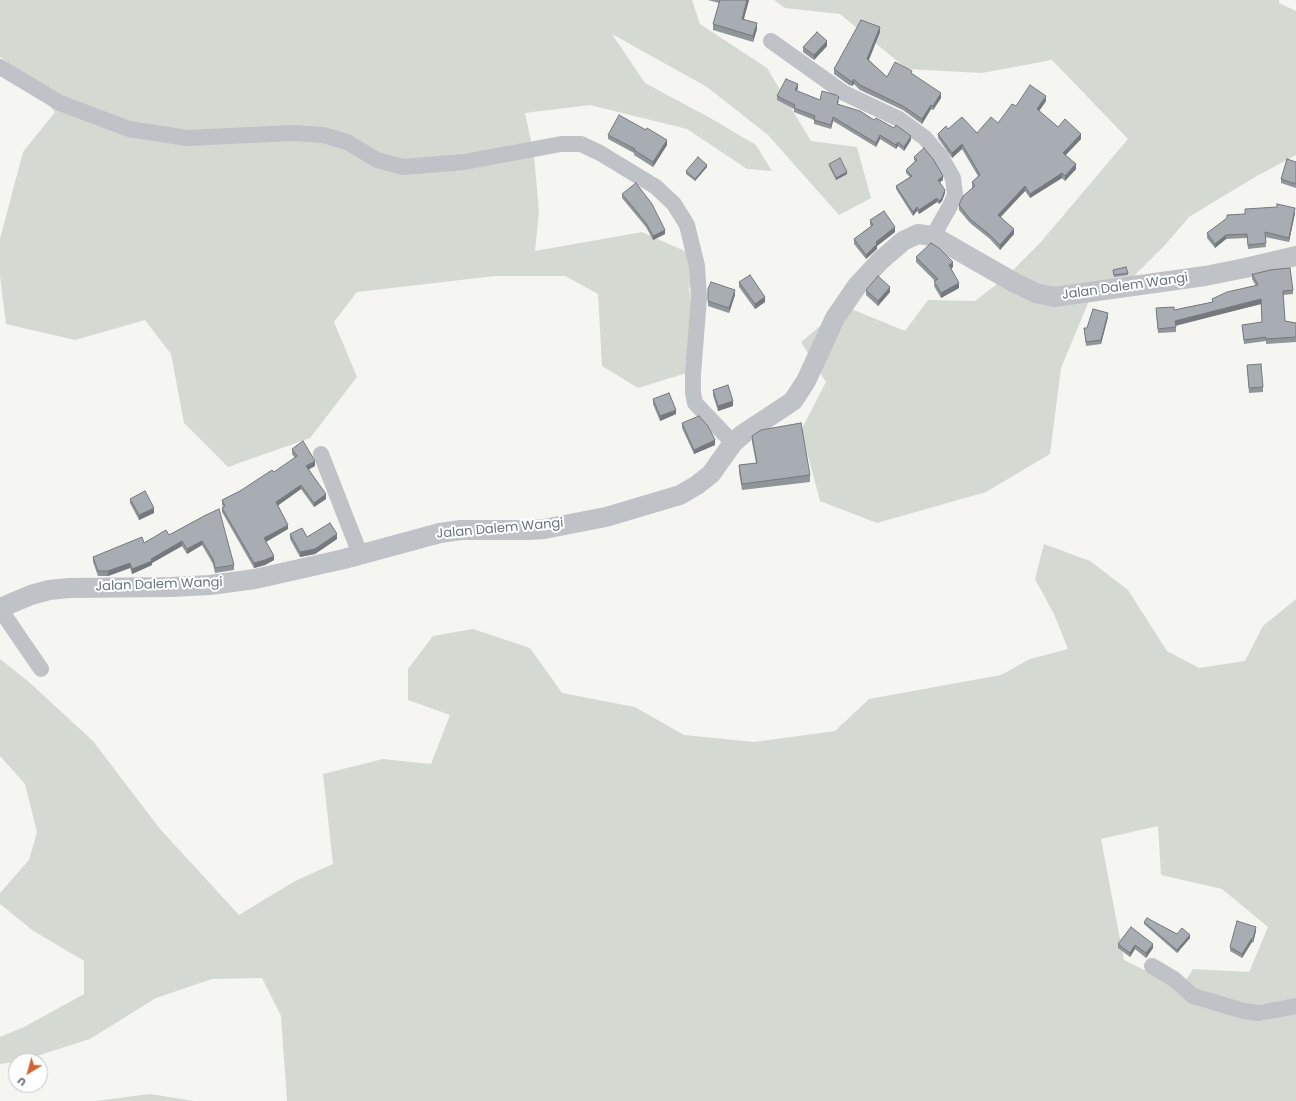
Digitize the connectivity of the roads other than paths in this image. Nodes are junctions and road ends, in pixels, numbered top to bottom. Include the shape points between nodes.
1 (771, 41) dead end
2 (0, 67) edge
3 (933, 236) junction
4 (1296, 256) edge
5 (733, 443) junction
6 (321, 454) dead end
7 (360, 554) junction
8 (0, 609) edge
9 (40, 669) dead end
10 (1152, 966) dead end
11 (1296, 1006) edge

1 - 3 street via 844,93 899,119 925,138 941,157 953,178 955,195
2 - 5 street via 60,103 129,129 187,138 293,132 323,135 347,142 377,160 402,167 464,162 561,144 581,144 600,153 656,187 674,204 687,225 697,266 699,298 692,394 695,403
3 - 4 street, Jalan Dalem Wangi via 1015,283 1036,293 1054,297 1205,276
3 - 5 street, Jalan Dalem Wangi via 918,234 904,241 880,261 856,286 835,318 806,381 793,401
5 - 7 street, Jalan Dalem Wangi via 711,474 697,485 680,494 606,517 544,529 461,530 440,533
6 - 7 street
7 - 8 street, Jalan Dalem Wangi via 255,579 210,585 49,590 31,594
8 - 9 street
10 - 11 street via 1174,979 1194,996 1244,1011 1260,1013

